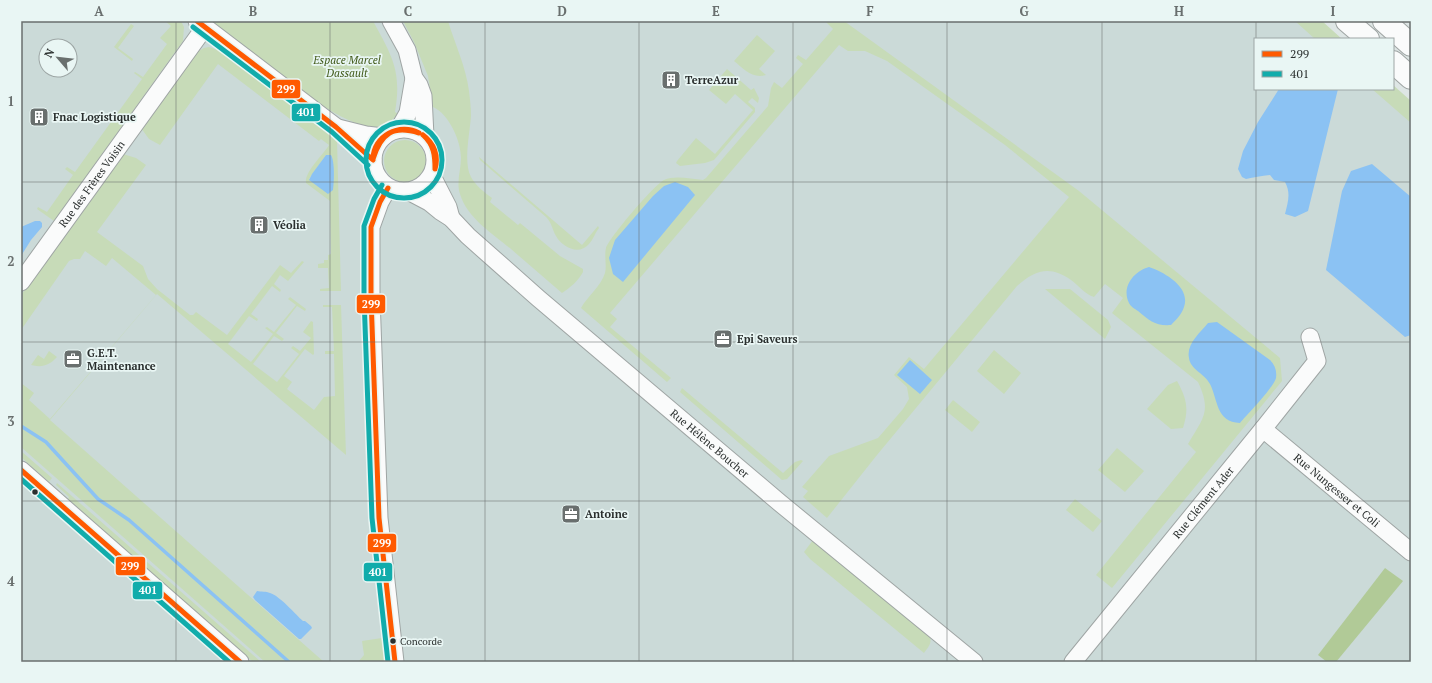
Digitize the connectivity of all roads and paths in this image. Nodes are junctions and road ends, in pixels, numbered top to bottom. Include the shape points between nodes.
1 (391, 21) edge
2 (1347, 21) edge
3 (1384, 21) edge
4 (201, 24) edge
5 (1367, 38) edge
6 (1411, 45) edge
7 (1394, 63) edge
8 (414, 78) junction
9 (1411, 78) edge
10 (336, 127) junction
11 (399, 129) junction
12 (425, 136) junction
13 (383, 137) junction
14 (373, 160) junction
15 (432, 176) junction
16 (388, 188) junction
17 (410, 192) junction
18 (451, 218) junction
19 (21, 282) edge
20 (1310, 337) dead end
21 (1263, 430) junction
22 (21, 470) edge
23 (1411, 552) edge
24 (240, 662) edge
25 (395, 662) edge
26 (974, 662) edge
27 (1073, 662) edge

1 - 8 street via 406,50
2 - 5 highway
3 - 6 highway
4 - 10 street
4 - 19 street, Rue des Frères Voisin
7 - 9 highway
8 - 11 street via 408,113
8 - 12 street via 423,96
10 - 13 street
10 - 14 street
11 - 12 street via 411,130
11 - 13 street
12 - 15 street via 436,157
13 - 14 street via 375,149
14 - 16 street via 377,176
15 - 17 street via 424,186
15 - 18 street, Rue Hélène Boucher
16 - 17 street, Rue Hélène Boucher
16 - 25 street via 371,227 371,297 379,518
17 - 18 street, Rue Hélène Boucher
18 - 26 street, Rue Hélène Boucher via 538,298 780,503
20 - 21 street, Rue Clément Ader via 1317,361
21 - 23 street, Rue Nungesser et Coli
21 - 27 street, Rue Clément Ader
22 - 24 street

